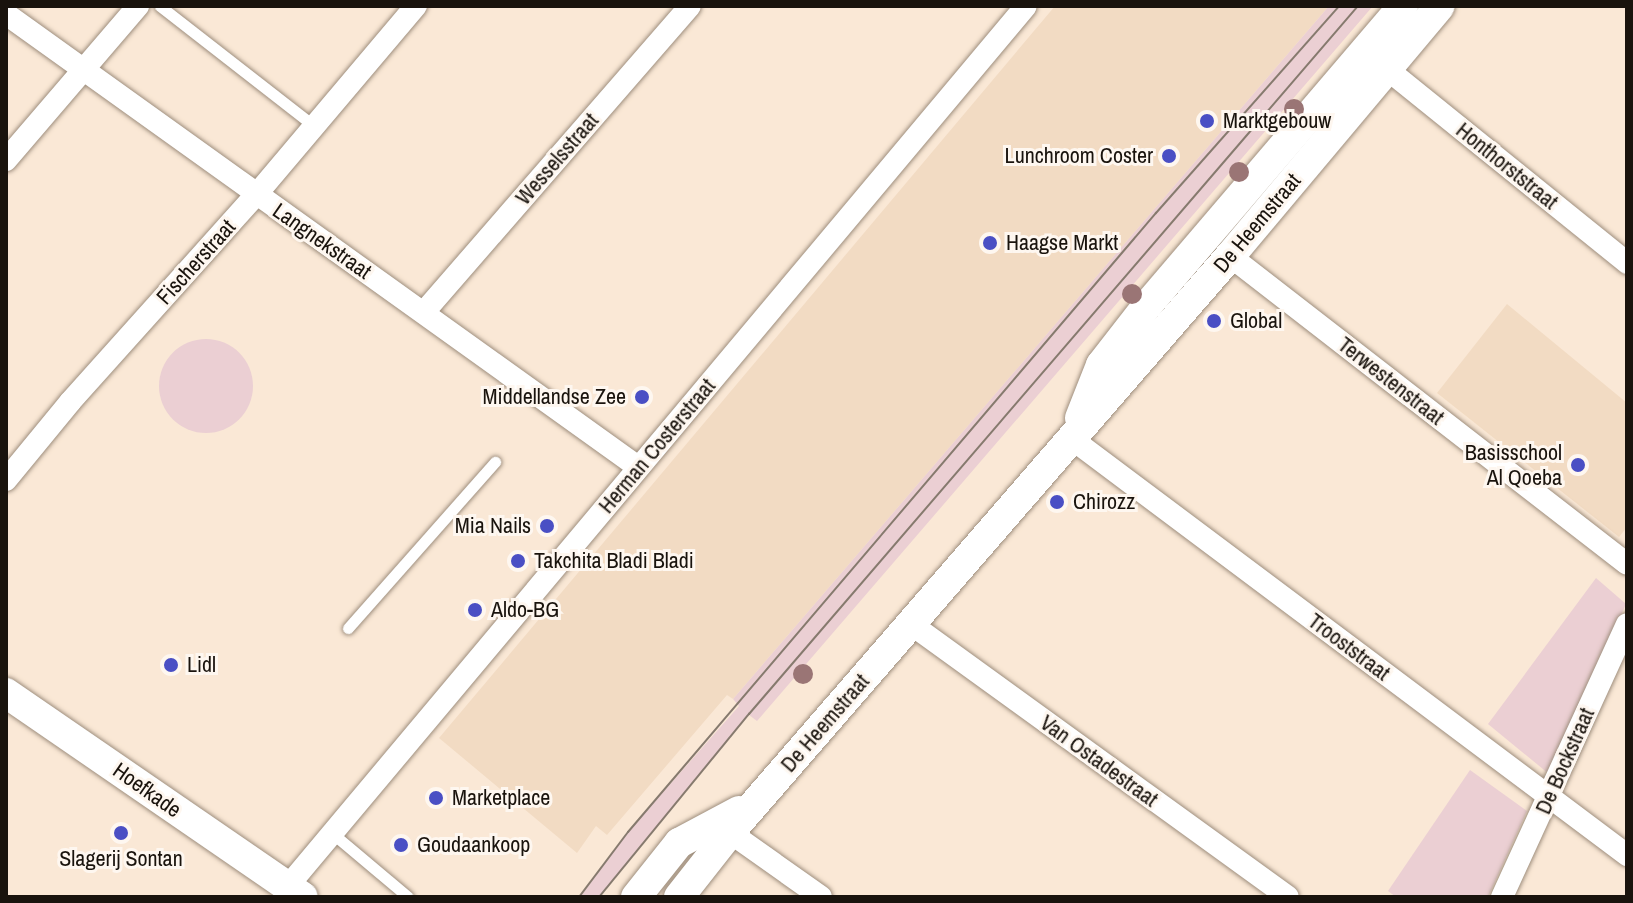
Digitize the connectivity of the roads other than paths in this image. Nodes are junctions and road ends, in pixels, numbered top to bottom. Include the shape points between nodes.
1 (138, 6) edge
2 (160, 6) edge
3 (416, 6) edge
4 (690, 6) edge
5 (1026, 6) edge
6 (1403, 6) edge
7 (1440, 6) edge
8 (6, 14) edge
9 (1387, 69) junction
10 (83, 70) junction
11 (313, 125) junction
12 (6, 160) edge
13 (256, 195) junction
14 (1230, 256) junction
15 (1627, 263) edge
16 (424, 312) junction
17 (1072, 439) junction
18 (495, 462) dead end
19 (638, 467) junction
20 (6, 480) edge
21 (1627, 564) edge
22 (911, 624) junction
23 (1627, 624) edge
24 (348, 628) dead end
25 (6, 693) edge
26 (1548, 799) junction
27 (724, 828) junction
28 (332, 833) junction
29 (1627, 855) edge
30 (295, 892) edge
31 (408, 897) edge
32 (636, 897) edge
33 (679, 897) edge
34 (821, 897) edge
35 (1288, 897) edge
36 (1502, 897) edge

1 - 10 street
2 - 11 lane
3 - 11 street, Fischerstraat
4 - 16 street, Wesselsstraat
5 - 19 street, Herman Costerstraat
6 - 17 street, De Heemstraat via 1101,365
7 - 9 street, De Heemstraat
8 - 10 street, Langnekstraat
9 - 14 street, De Heemstraat
9 - 15 street, Honthorststraat
10 - 12 street
10 - 13 street, Langnekstraat
11 - 13 street, Fischerstraat
13 - 16 street, Langnekstraat
13 - 20 street, Fischerstraat
14 - 17 street, De Heemstraat
14 - 21 street, Terwestenstraat
16 - 19 street, Langnekstraat
17 - 22 street, De Heemstraat
17 - 26 street, Trooststraat
18 - 24 lane
19 - 28 street, Herman Costerstraat
22 - 27 street, De Heemstraat via 767,790
22 - 35 street, Van Ostadestraat
23 - 26 street, De Bockstraat
25 - 30 street, Hoefkade
26 - 29 street, Trooststraat
26 - 36 street, De Bockstraat
27 - 32 street, De Heemstraat via 679,843
27 - 33 street, De Heemstraat
27 - 34 street
28 - 30 street, Herman Costerstraat
28 - 31 lane

